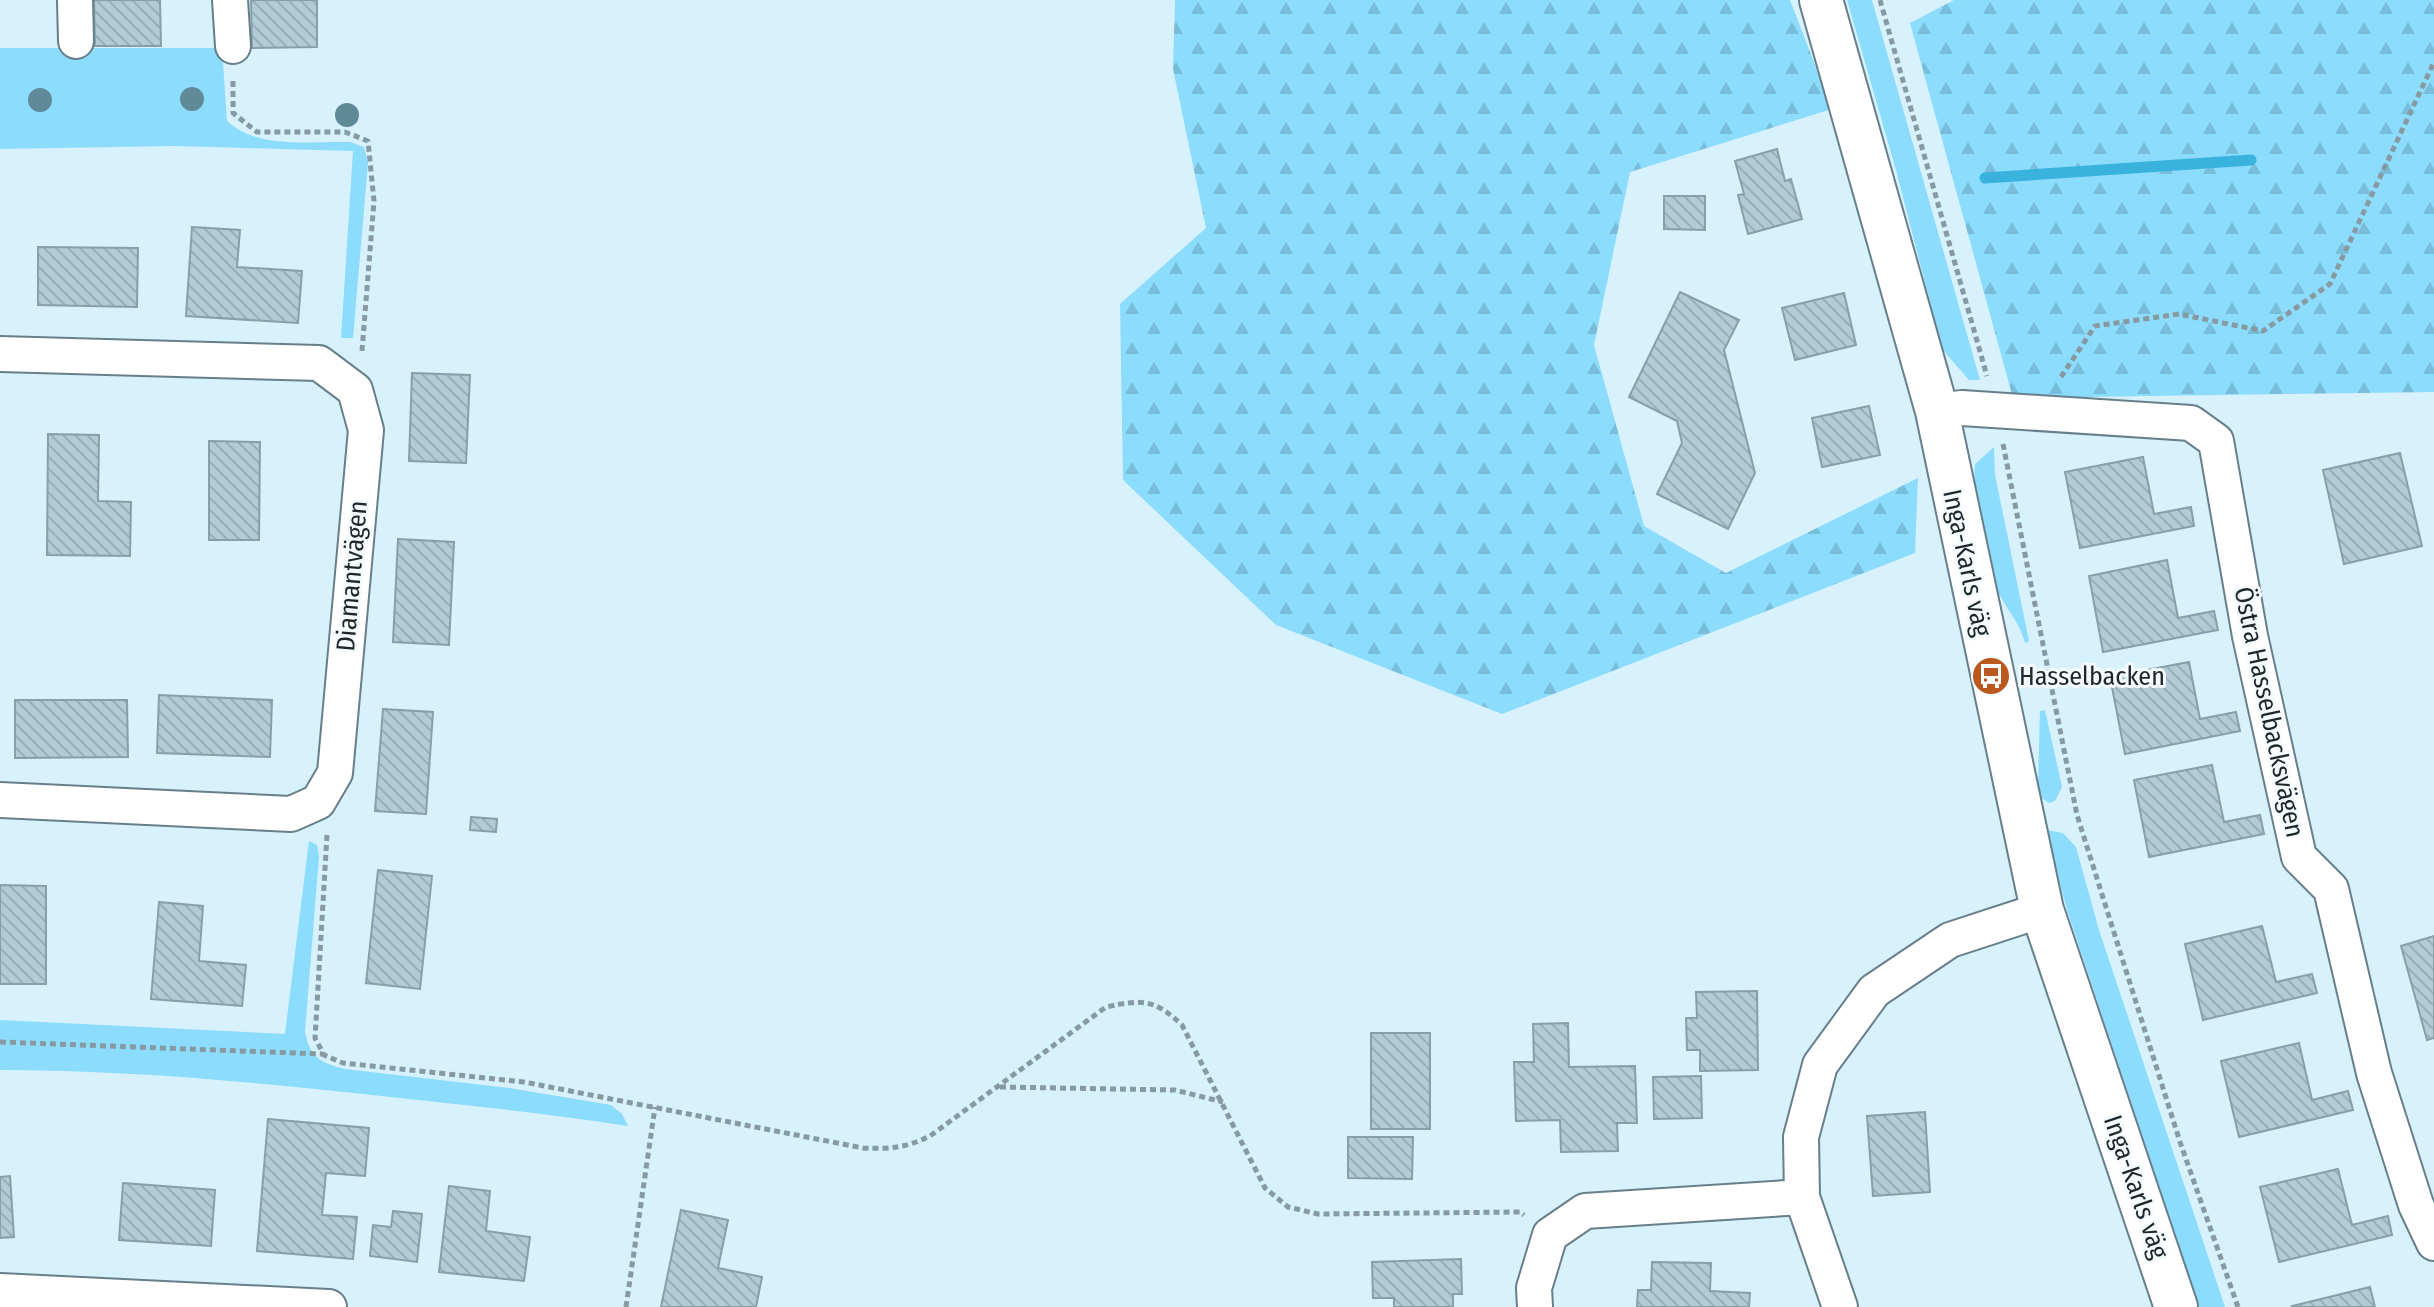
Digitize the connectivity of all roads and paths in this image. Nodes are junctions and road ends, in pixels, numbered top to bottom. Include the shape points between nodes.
1 (75, 0) edge
2 (230, 0) edge
3 (1821, 0) edge
4 (1880, 0) edge
5 (76, 41) dead end
6 (233, 46) joint
7 (2434, 62) edge
8 (362, 352) dead end
9 (0, 354) edge
10 (1996, 410) junction
11 (1937, 411) junction
12 (2037, 413) junction
13 (0, 800) edge
14 (327, 830) dead end
15 (2042, 910) junction
16 (0, 1042) edge
17 (324, 1055) junction
18 (999, 1087) junction
19 (1223, 1102) junction
20 (655, 1107) junction
21 (1802, 1197) junction
22 (1550, 1235) junction
23 (2434, 1243) edge
24 (0, 1291) edge
25 (329, 1307) edge
26 (626, 1307) edge
27 (1535, 1307) edge
28 (1840, 1307) edge
29 (2176, 1307) edge
30 (2238, 1307) edge

1 - 5 street
2 - 6 street
3 - 11 street, Inga-Karls väg
4 - 10 path
6 - 8 path via 233,113 257,132 345,132 368,141 374,201
7 - 12 path via 2330,284 2263,331 2179,314 2095,326
9 - 13 street, Diamantvägen via 319,363 355,390 366,430 335,773 318,802 291,814
10 - 11 street, Östra Hasselbacksvägen
10 - 12 street, Östra Hasselbacksvägen
10 - 30 path via 2077,815
11 - 15 street, Inga-Karls väg
12 - 23 street, Östra Hasselbacksvägen via 2191,423 2216,441 2250,636 2299,857 2331,889 2374,1073 2416,1205
14 - 17 path via 315,1038
15 - 21 street via 1950,940 1874,991 1820,1065 1801,1137
15 - 29 street, Inga-Karls väg
16 - 17 path
17 - 20 path via 343,1063 524,1082
18 - 19 path via 1175,1090
18 - 19 path via 1106,1007 1134,1001 1161,1005 1182,1025
18 - 20 path via 930,1136 891,1149
19 - 22 path via 1265,1188 1288,1207 1318,1214 1520,1212
20 - 26 path
21 - 22 street via 1585,1211
21 - 28 street
22 - 27 street via 1534,1288
24 - 25 street

